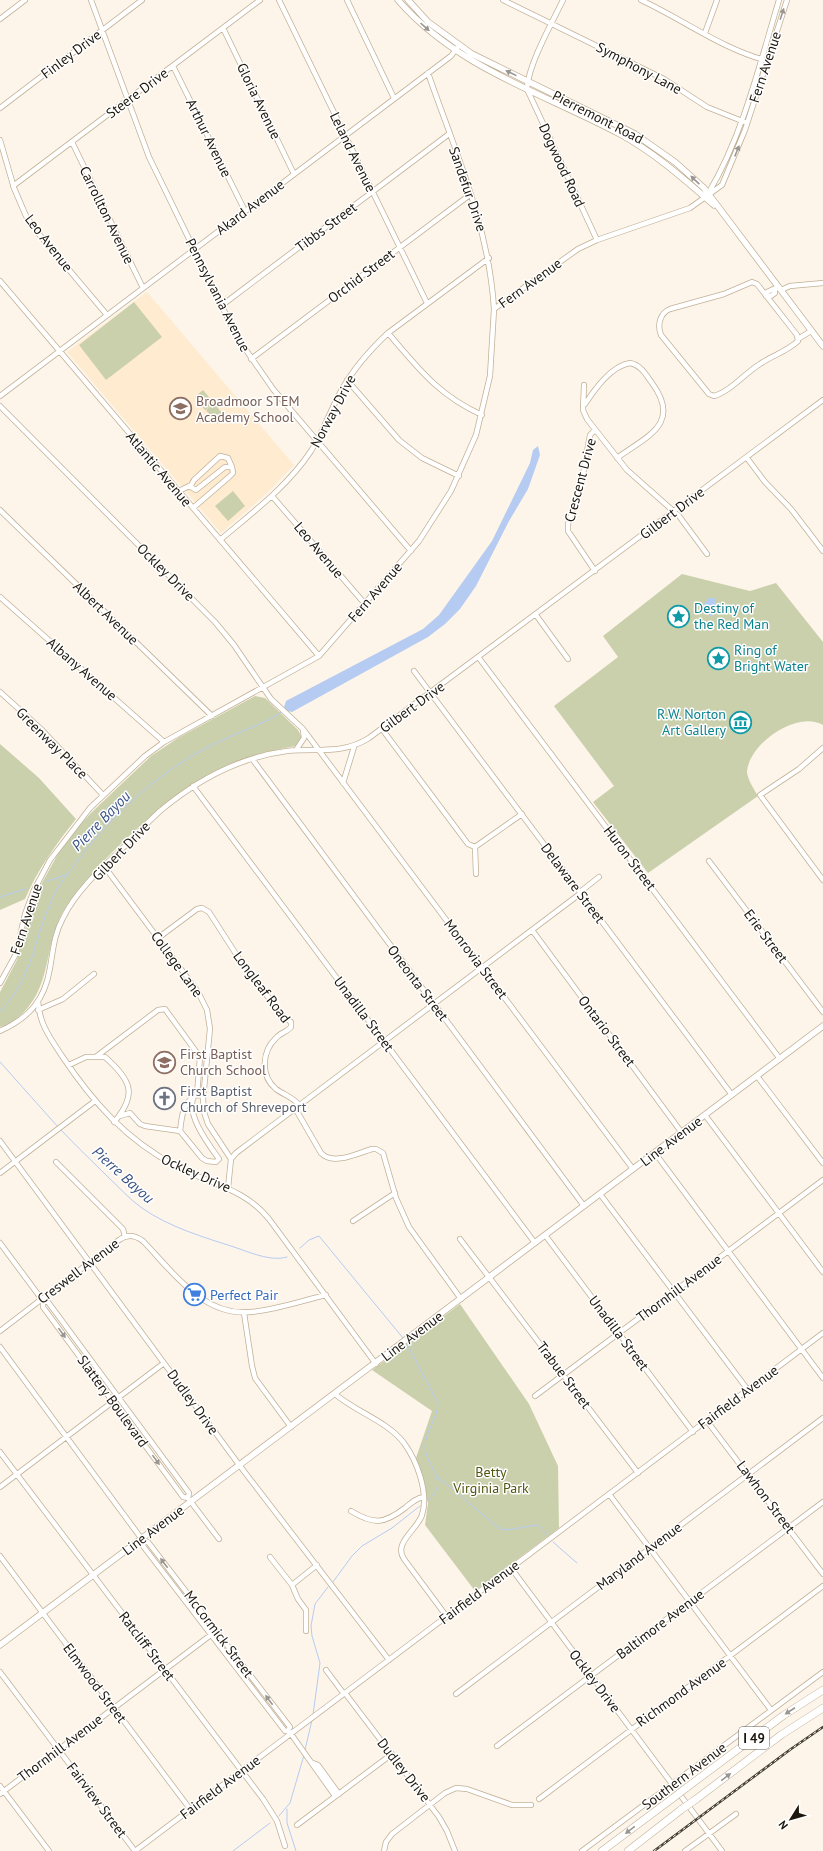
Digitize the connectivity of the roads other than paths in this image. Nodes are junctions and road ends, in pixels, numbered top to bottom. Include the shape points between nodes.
1 (25, 0) edge
2 (91, 0) edge
3 (142, 0) edge
4 (260, 0) edge
5 (279, 0) edge
6 (347, 0) edge
7 (398, 0) edge
8 (408, 0) edge
9 (503, 0) edge
10 (563, 0) edge
11 (641, 0) edge
12 (717, 0) edge
13 (779, 0) edge
14 (787, 0) edge
15 (419, 12) junction
16 (414, 17) junction
17 (0, 19) edge
18 (552, 24) junction
19 (223, 28) junction
20 (102, 30) junction
21 (705, 33) junction
22 (459, 46) junction
23 (455, 51) junction
24 (761, 59) junction
25 (768, 61) junction
26 (173, 66) junction
27 (428, 73) junction
28 (527, 81) junction
29 (527, 89) junction
30 (550, 92) junction
31 (394, 98) junction
32 (547, 99) junction
33 (127, 101) junction
34 (0, 108) edge
35 (740, 122) junction
36 (747, 123) junction
37 (622, 128) junction
38 (450, 134) junction
39 (619, 134) junction
40 (345, 135) junction
41 (0, 140) edge
42 (72, 142) junction
43 (294, 174) junction
44 (13, 186) junction
45 (373, 192) junction
46 (471, 194) junction
47 (706, 195) junction
48 (245, 211) junction
49 (597, 240) junction
50 (400, 247) junction
51 (194, 249) junction
52 (488, 258) junction
53 (0, 281) edge
54 (823, 283) edge
55 (143, 288) junction
56 (778, 289) junction
57 (766, 296) junction
58 (427, 303) junction
59 (221, 306) junction
60 (494, 309) junction
61 (107, 315) junction
62 (812, 330) junction
63 (388, 333) junction
64 (798, 339) junction
65 (823, 346) edge
66 (59, 351) junction
67 (251, 359) junction
68 (348, 380) junction
69 (584, 385) dead end
70 (0, 396) edge
71 (823, 400) edge
72 (585, 404) junction
73 (0, 406) edge
74 (482, 415) junction
75 (595, 430) junction
76 (317, 441) junction
77 (617, 458) junction
78 (747, 458) junction
79 (232, 467) junction
80 (459, 476) junction
81 (190, 487) junction
82 (179, 491) junction
83 (272, 496) junction
84 (193, 508) junction
85 (0, 510) edge
86 (674, 512) junction
87 (220, 540) junction
88 (823, 551) edge
89 (411, 552) junction
90 (707, 554) dead end
91 (595, 571) junction
92 (0, 597) edge
93 (365, 604) junction
94 (536, 615) junction
95 (318, 656) junction
96 (479, 658) junction
97 (568, 659) dead end
98 (414, 671) dead end
99 (263, 688) junction
100 (0, 692) edge
101 (431, 693) junction
102 (212, 716) junction
103 (302, 729) junction
104 (382, 729) junction
105 (164, 742) junction
106 (354, 747) junction
107 (823, 748) edge
108 (296, 750) junction
109 (318, 750) junction
110 (253, 760) junction
111 (343, 784) junction
112 (193, 786) junction
113 (103, 795) junction
114 (522, 814) junction
115 (475, 847) junction
116 (709, 861) dead end
117 (104, 866) junction
118 (476, 874) dead end
119 (599, 878) dead end
120 (823, 880) edge
121 (580, 893) junction
122 (532, 930) junction
123 (158, 938) junction
124 (482, 968) junction
125 (94, 974) dead end
126 (0, 984) edge
127 (38, 1001) junction
128 (434, 1004) junction
129 (38, 1010) junction
130 (823, 1012) edge
131 (823, 1026) edge
132 (0, 1031) edge
133 (384, 1041) junction
134 (97, 1056) junction
135 (780, 1059) junction
136 (68, 1066) junction
137 (757, 1076) junction
138 (732, 1095) junction
139 (198, 1096) junction
140 (129, 1100) junction
141 (95, 1101) junction
142 (297, 1106) junction
143 (130, 1113) junction
144 (706, 1115) junction
145 (120, 1116) junction
146 (114, 1122) junction
147 (180, 1131) junction
148 (682, 1133) junction
149 (0, 1141) edge
150 (654, 1153) junction
151 (231, 1159) junction
152 (15, 1162) junction
153 (56, 1162) dead end
154 (823, 1163) edge
155 (633, 1169) junction
156 (0, 1173) edge
157 (823, 1180) edge
158 (228, 1188) junction
159 (395, 1193) junction
160 (600, 1194) junction
161 (584, 1206) junction
162 (779, 1213) junction
163 (354, 1221) dead end
164 (545, 1235) junction
165 (125, 1237) junction
166 (460, 1239) dead end
167 (0, 1243) edge
168 (535, 1243) junction
169 (727, 1251) junction
170 (90, 1262) junction
171 (823, 1272) edge
172 (490, 1277) junction
173 (674, 1292) junction
174 (326, 1295) junction
175 (461, 1299) junction
176 (42, 1300) junction
177 (244, 1313) junction
178 (0, 1331) edge
179 (619, 1333) junction
180 (823, 1333) edge
181 (0, 1347) edge
182 (801, 1350) junction
183 (164, 1363) junction
184 (376, 1364) junction
185 (564, 1374) junction
186 (823, 1378) edge
187 (748, 1390) junction
188 (335, 1394) junction
189 (535, 1396) dead end
190 (119, 1398) junction
191 (113, 1402) junction
192 (823, 1418) edge
193 (707, 1421) junction
194 (291, 1427) junction
195 (693, 1432) junction
196 (67, 1437) junction
197 (0, 1452) edge
198 (240, 1466) junction
199 (638, 1473) junction
200 (17, 1474) junction
201 (748, 1474) junction
202 (0, 1487) edge
203 (609, 1494) junction
204 (424, 1497) junction
205 (190, 1500) junction
206 (823, 1502) edge
207 (351, 1511) dead end
208 (788, 1528) junction
209 (219, 1539) dead end
210 (142, 1540) junction
211 (650, 1548) junction
212 (0, 1556) edge
213 (270, 1557) dead end
214 (317, 1566) junction
215 (511, 1568) junction
216 (823, 1574) edge
217 (92, 1575) junction
218 (180, 1583) junction
219 (292, 1585) junction
220 (823, 1586) edge
221 (175, 1587) junction
222 (690, 1602) junction
223 (42, 1613) junction
224 (447, 1617) junction
225 (551, 1622) junction
226 (306, 1630) dead end
227 (216, 1631) junction
228 (211, 1635) junction
229 (0, 1644) edge
230 (731, 1656) junction
231 (389, 1660) junction
232 (165, 1670) junction
233 (326, 1670) dead end
234 (0, 1672) edge
235 (823, 1672) edge
236 (592, 1676) junction
237 (256, 1683) junction
238 (251, 1686) junction
239 (823, 1690) edge
240 (344, 1694) junction
241 (456, 1694) dead end
242 (114, 1708) junction
243 (823, 1708) edge
244 (771, 1710) junction
245 (632, 1729) junction
246 (290, 1733) junction
247 (497, 1746) dead end
248 (59, 1749) junction
249 (392, 1754) junction
250 (242, 1771) junction
251 (673, 1784) junction
252 (0, 1786) edge
253 (2, 1792) edge
254 (337, 1795) junction
255 (539, 1799) dead end
256 (430, 1805) junction
257 (531, 1805) dead end
258 (190, 1809) junction
259 (736, 1814) dead end
260 (297, 1825) dead end
261 (709, 1833) junction
262 (285, 1846) dead end
263 (49, 1851) edge
264 (135, 1851) edge
265 (384, 1851) edge
266 (455, 1851) edge
267 (582, 1851) edge
268 (602, 1851) edge
269 (628, 1851) edge
270 (685, 1851) edge
271 (722, 1851) edge

1 - 17 street
2 - 20 street, Pennsylvania Avenue
3 - 20 street, Finley Drive
4 - 19 street, Steere Drive
5 - 40 street, Leland Avenue
6 - 31 street
7 - 16 main road, Pierremont Road
8 - 15 main road, Pierremont Road
9 - 18 street, Symphony Lane
10 - 18 street
11 - 21 street
12 - 21 street
13 - 24 street, Fern Avenue
25 -> 14 street, Fern Avenue
15 - 16 main road
15 - 22 main road, Pierremont Road
16 -> 23 main road, Pierremont Road
18 - 28 street
18 - 35 street, Symphony Lane via 664,79 707,107
19 - 26 street, Steere Drive
19 - 43 street, Gloria Avenue
20 - 33 street, Pennsylvania Avenue
20 - 34 street, Finley Drive
21 - 24 street via 733,49
22 - 23 street, Akard Avenue
28 -> 22 main road, Pierremont Road
23 - 27 street, Akard Avenue
23 - 29 main road, Pierremont Road
24 - 25 street
24 - 35 street, Fern Avenue
25 - 36 street, Fern Avenue
26 - 33 street, Steere Drive
26 - 48 street, Arthur Avenue
27 - 31 street, Akard Avenue
27 - 38 street, Sandefur Drive
28 - 29 street
28 - 30 main road, Pierremont Road
29 - 32 main road, Pierremont Road
29 - 49 street, Dogwood Road
30 - 32 main road
30 - 37 main road, Pierremont Road
31 - 40 street, Akard Avenue
32 - 39 main road, Pierremont Road
33 - 42 street, Steere Drive
33 - 51 street, Pennsylvania Avenue via 151,162
35 - 36 street, Symphony Lane
35 - 47 street, Fern Avenue via 727,156
47 -> 36 street, Fern Avenue via 722,184
37 - 39 main road
47 -> 37 main road, Pierremont Road via 692,176 663,153
38 - 45 street, Tibbs Street
38 - 46 street, Sandefur Drive
39 - 47 main road, Pierremont Road via 665,163
40 - 43 street, Akard Avenue
40 - 45 street, Leland Avenue
41 - 44 street, Leo Avenue
42 - 44 street, Steere Drive
42 - 55 street, Carrollton Avenue
43 - 48 street, Akard Avenue
44 - 61 street, Leo Avenue via 34,228
45 - 50 street, Leland Avenue
45 - 59 street, Tibbs Street
46 - 50 street, Orchid Street
46 - 52 street, Sandefur Drive
47 - 49 street, Fern Avenue via 690,208
47 - 56 main road, Pierremont Road via 760,262
48 - 51 street, Akard Avenue
49 - 60 street, Fern Avenue via 568,255
50 - 58 street, Leland Avenue
50 - 67 street, Orchid Street
51 - 55 street, Akard Avenue
51 - 59 street, Pennsylvania Avenue
52 - 58 street, Norway Drive
52 - 60 street, Sandefur Drive
53 - 66 street, Atlantic Avenue
54 - 56 street
55 - 61 street, Akard Avenue
56 - 57 street via 773,288
56 - 62 main road, Pierremont Road
57 - 64 street
57 - 64 street via 757,284 750,282 724,294 670,309 661,317 661,335 709,394 714,396 761,363 781,354
58 - 63 street, Norway Drive
59 - 67 street, Pennsylvania Avenue
60 - 74 street, Fern Avenue via 490,376
61 - 66 street, Akard Avenue
62 - 64 street
62 - 65 main road, Pierremont Road
63 - 68 street, Norway Drive via 368,353
63 - 74 street via 435,386 463,406
66 - 70 street, Akard Avenue
66 - 82 street, Atlantic Avenue
67 - 76 street, Pennsylvania Avenue
68 - 76 street, Norway Drive
68 - 80 street via 399,440 422,458
69 - 72 street
71 - 78 street, Gilbert Drive
72 - 75 street via 584,414
72 - 77 street via 607,378 621,366 630,363 641,368 660,394 664,410 659,425
73 - 99 street, Ockley Drive via 215,622
74 - 80 street, Fern Avenue
75 - 77 street
75 - 91 street, Crescent Drive via 590,435 581,485 567,526 570,536
76 - 83 street, Norway Drive via 293,474
76 - 89 street, Pennsylvania Avenue
77 - 86 street via 638,482
78 - 86 street, Gilbert Drive
78 - 88 street via 765,482 791,508
79 - 81 street via 225,467 201,488 196,490
79 - 81 street via 228,458 220,456
79 - 84 street via 229,477
80 - 89 street, Fern Avenue via 442,508
81 - 82 street
82 - 84 street, Atlantic Avenue
83 - 87 street, Norway Drive
83 - 93 street, Leo Avenue
84 - 87 street, Atlantic Avenue
85 - 102 street, Albert Avenue
86 - 90 street via 683,520
86 - 91 street, Gilbert Drive
87 - 95 street, Atlantic Avenue
89 - 93 street, Fern Avenue
91 - 94 street, Gilbert Drive
92 - 105 street, Albany Avenue
93 - 95 street, Fern Avenue
94 - 96 street, Gilbert Drive
94 - 97 street
95 - 99 street, Fern Avenue
96 - 101 street, Gilbert Drive
96 - 135 street, Huron Street
98 - 101 street, Delaware Street
99 - 102 street, Fern Avenue
99 - 103 street, Ockley Drive via 273,702
100 - 113 street, Greenway Place via 42,730
101 - 104 street, Gilbert Drive
101 - 114 street, Delaware Street
102 - 105 street, Fern Avenue
103 - 108 street via 304,738
103 - 109 street, Ockley Drive
104 - 106 street, Gilbert Drive
104 - 115 street via 468,844
105 - 113 street, Fern Avenue
106 - 109 street, Gilbert Drive
106 - 111 street
107 - 120 street via 799,769 760,795
108 - 109 street, Gilbert Drive
108 - 110 street, Gilbert Drive
109 - 111 street, Monrovia Street
110 - 112 street, Gilbert Drive via 234,766
110 - 128 street, Oneonta Street
111 - 124 street, Monrovia Street
112 - 117 street, Gilbert Drive via 158,812
112 - 133 street, Unadilla Street
113 - 126 street, Fern Avenue via 81,818 41,874 28,906 16,954
114 - 115 street
114 - 121 street, Delaware Street
115 - 118 street
116 - 130 street, Erie Street
117 - 123 street, College Lane
117 - 127 street, Gilbert Drive via 62,918 55,937 49,974
119 - 121 street
121 - 122 street
121 - 138 street, Delaware Street
122 - 124 street
122 - 148 street, Ontario Street
123 - 139 street, College Lane via 198,992 207,1010 210,1042
123 - 142 street, Longleaf Road via 197,908 209,912 248,972 284,1017 291,1022 291,1028 279,1035 268,1049 265,1068 273,1086 293,1098
124 - 128 street
124 - 155 street, Monrovia Street
125 - 129 street via 63,999
127 - 129 street, Ockley Drive
127 - 132 street via 23,1019
128 - 133 street
128 - 161 street, Oneonta Street
129 - 136 street, Ockley Drive via 44,1028
131 - 135 main road, Line Avenue
133 - 142 street
133 - 168 street, Unadilla Street
134 - 136 street via 86,1057
134 - 139 street via 158,1010 165,1009 200,1057
134 - 140 street via 105,1057 121,1075 129,1087
135 - 137 main road, Line Avenue
136 - 141 street, Ockley Drive
137 - 138 main road, Line Avenue
137 - 154 street
138 - 144 main road, Line Avenue
139 - 147 street via 183,1109
139 - 147 street via 192,1104 195,1120 219,1159 213,1163 207,1161 197,1153
139 - 151 street, College Lane via 203,1104 206,1120
140 - 143 street
140 - 145 street
141 - 146 street, Ockley Drive
141 - 152 street
142 - 151 street
142 - 159 street, Longleaf Road via 326,1158 334,1159 372,1149 380,1151 385,1158
143 - 145 street
143 - 147 street via 145,1126
144 - 148 main road, Line Avenue
144 - 162 street
145 - 146 street
146 - 158 street, Ockley Drive via 159,1157 193,1175
148 - 150 main road, Line Avenue
149 - 152 street, Dudley Drive
150 - 155 main road, Line Avenue
150 - 169 street
151 - 158 street
152 - 156 street
152 - 170 street, Dudley Drive
153 - 165 street via 123,1229
155 - 160 main road, Line Avenue
157 - 162 street, Thornhill Avenue
158 - 174 street, Ockley Drive via 247,1198 265,1214
159 - 163 street
159 - 175 street, Longleaf Road via 409,1227
160 - 161 main road, Line Avenue
160 - 173 street
161 - 164 main road, Line Avenue
162 - 169 street, Thornhill Avenue
162 - 171 street
164 - 168 main road, Line Avenue
164 - 179 street, Unadilla Street
165 - 170 street, Creswell Avenue
165 - 177 street, Creswell Avenue via 134,1236 143,1241 205,1301 227,1311
166 - 172 street, Trabue Street
167 - 176 street, Slattery Boulevard
168 - 172 main road, Line Avenue
169 - 173 street, Thornhill Avenue
169 - 182 street
170 - 176 street, Creswell Avenue
170 - 183 street, Dudley Drive
172 - 175 main road, Line Avenue
172 - 185 street, Trabue Street
173 - 179 street, Thornhill Avenue
173 - 187 street
174 - 177 street, Creswell Avenue
174 - 184 street, Ockley Drive
175 - 184 main road, Line Avenue
176 - 178 street, Creswell Avenue
176 - 190 street, Slattery Boulevard via 48,1302
176 -> 191 street, Slattery Boulevard via 43,1306
177 - 194 street via 255,1378
179 - 185 street, Thornhill Avenue
179 - 195 street, Unadilla Street
180 - 182 street, Fairfield Avenue
181 - 196 street, McCormick Street
182 - 186 street
182 - 187 street, Fairfield Avenue
183 - 190 street
183 - 198 street, Dudley Drive
184 - 188 main road, Line Avenue
185 - 189 street, Thornhill Avenue
185 - 199 street, Trabue Street
187 - 193 street, Fairfield Avenue
188 - 194 main road, Line Avenue
188 - 204 street via 398,1436 412,1458
190 - 191 street
190 - 205 street, Slattery Boulevard via 188,1493
191 - 196 street
191 -> 205 street, Slattery Boulevard via 183,1497
192 - 201 street, Maryland Avenue
193 - 195 street, Fairfield Avenue
193 - 201 street, Lawhon Street
194 - 198 main road, Line Avenue
195 - 199 street, Fairfield Avenue
196 - 200 street
196 - 210 street, McCormick Street
197 - 200 street, Ratcliff Street
198 - 205 main road, Line Avenue
198 - 214 street, Dudley Drive
199 - 203 street, Fairfield Avenue
200 - 202 street
200 - 217 street, Ratcliff Street
201 - 208 street, Lawhon Street
201 - 211 street, Maryland Avenue
203 - 211 street
203 - 215 street, Fairfield Avenue
204 - 207 street via 384,1520 371,1521
204 - 224 street via 422,1515 402,1543 400,1551
205 - 209 street, Slattery Boulevard
205 - 210 main road, Line Avenue
206 - 208 street, Baltimore Avenue
208 - 216 street, Lawhon Street
208 - 222 street, Baltimore Avenue
210 - 217 main road, Line Avenue
218 -> 210 street, McCormick Street via 148,1542
210 - 221 street, McCormick Street via 143,1546
211 - 222 street
211 - 225 street, Maryland Avenue
212 - 223 street, Elmwood Street
213 - 219 street
214 - 219 street
214 - 231 street, Dudley Drive
215 - 224 street, Fairfield Avenue
215 - 225 street, Ockley Drive
217 - 223 main road, Line Avenue
217 - 232 street, Ratcliff Street
218 - 221 street
218 - 227 street, McCormick Street
219 - 226 street via 306,1610
220 - 230 street, Richmond Avenue
221 - 228 street, McCormick Street
222 - 230 street
222 - 236 street, Baltimore Avenue
223 - 229 main road, Line Avenue
223 - 242 street, Elmwood Street
224 - 231 street, Fairfield Avenue
225 - 236 street, Ockley Drive
225 - 241 street, Maryland Avenue
227 - 228 street, Thornhill Avenue
227 - 237 street, McCormick Street
228 - 232 street, Thornhill Avenue
228 - 238 street, McCormick Street
230 - 244 street
230 - 245 street, Richmond Avenue
231 - 240 street, Fairfield Avenue
232 - 242 street, Thornhill Avenue
232 - 250 street, Ratcliff Street
233 - 240 street, Dudley Drive
234 - 248 street, Fairview Street
235 - 244 street, Southern Avenue
236 - 245 street, Ockley Drive
236 - 247 street, Baltimore Avenue
237 - 238 street
246 -> 237 street, McCormick Street via 290,1727
238 - 246 street, McCormick Street via 285,1731
239 -> 268 highway, I 49, bridge via 784,1715
240 - 246 street, Fairfield Avenue
240 - 249 street, Dudley Drive
242 - 248 street, Thornhill Avenue
242 - 258 street, Elmwood Street
269 -> 243 highway, I 49, bridge via 781,1735
244 - 251 street, Southern Avenue
245 - 251 street, Ockley Drive
245 - 255 street, Richmond Avenue
246 - 250 street, Fairfield Avenue
246 - 254 street via 313,1763 314,1768
248 - 253 street, Thornhill Avenue
248 - 264 street, Fairview Street
249 - 254 street
249 - 256 street, Dudley Drive
250 - 258 street, Fairfield Avenue
250 - 262 street, Ratcliff Street via 271,1811
251 - 261 street, Ockley Drive
251 - 267 street, Southern Avenue
252 - 253 street
253 - 263 street
254 - 260 street
256 - 257 street via 450,1790 463,1788 512,1805
256 - 265 street via 390,1836
256 - 266 street, Dudley Drive via 445,1827
258 - 264 street, Fairfield Avenue
259 - 261 street
261 - 270 street
261 - 271 street, Ockley Drive

